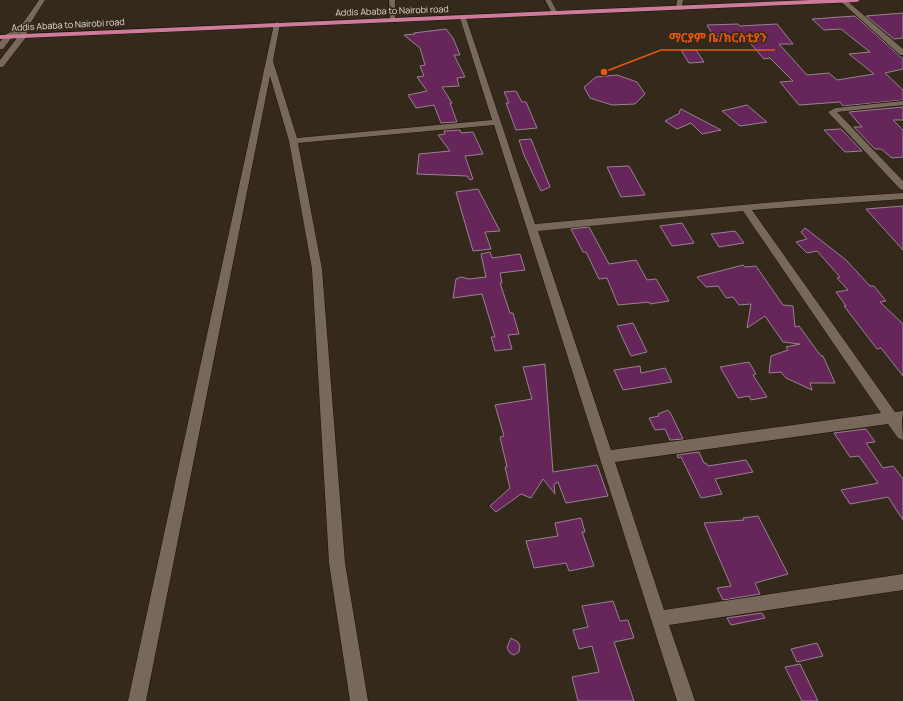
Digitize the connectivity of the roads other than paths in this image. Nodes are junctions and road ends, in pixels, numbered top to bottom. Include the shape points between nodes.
1 (42, 0) edge
2 (392, 0) edge
3 (548, 0) edge
4 (680, 0) edge
5 (843, 0) edge
6 (857, 0) edge
7 (679, 9) junction
8 (555, 14) junction
9 (463, 18) junction
10 (393, 20) junction
11 (277, 24) junction
12 (24, 27) junction
13 (23, 36) junction
14 (0, 37) edge
15 (8, 37) junction
16 (0, 47) edge
17 (903, 53) edge
18 (270, 60) junction
19 (0, 66) edge
20 (903, 103) edge
21 (497, 122) junction
22 (293, 141) junction
23 (903, 187) edge
24 (903, 196) edge
25 (746, 209) junction
26 (531, 228) junction
27 (897, 417) edge
28 (903, 434) edge
29 (607, 457) junction
30 (903, 582) edge
31 (659, 619) junction
32 (137, 701) edge
33 (358, 701) edge
34 (686, 701) edge

1 - 12 street
2 - 10 street
3 - 8 street
4 - 7 street
5 - 6 highway, Addis Ababa to Nairobi road
5 - 7 highway, Addis Ababa to Nairobi road
5 - 17 street
7 - 8 highway, Addis Ababa to Nairobi road
8 - 9 highway, Addis Ababa to Nairobi road
9 - 10 highway, Addis Ababa to Nairobi road
9 - 21 street
10 - 11 highway, Addis Ababa to Nairobi road
11 - 13 highway, Addis Ababa to Nairobi road
11 - 18 street
12 - 13 street
12 - 15 street
13 - 15 highway, Addis Ababa to Nairobi road
13 - 19 street
14 - 15 highway, Addis Ababa to Nairobi road
15 - 16 street
18 - 22 street
18 - 32 street
20 - 23 street via 832,112
21 - 22 street
21 - 26 street
22 - 33 street via 316,269 337,563
24 - 25 street
25 - 26 street
25 - 27 street
26 - 29 street
27 - 28 street
27 - 29 street
29 - 31 street
30 - 31 street
31 - 34 street

